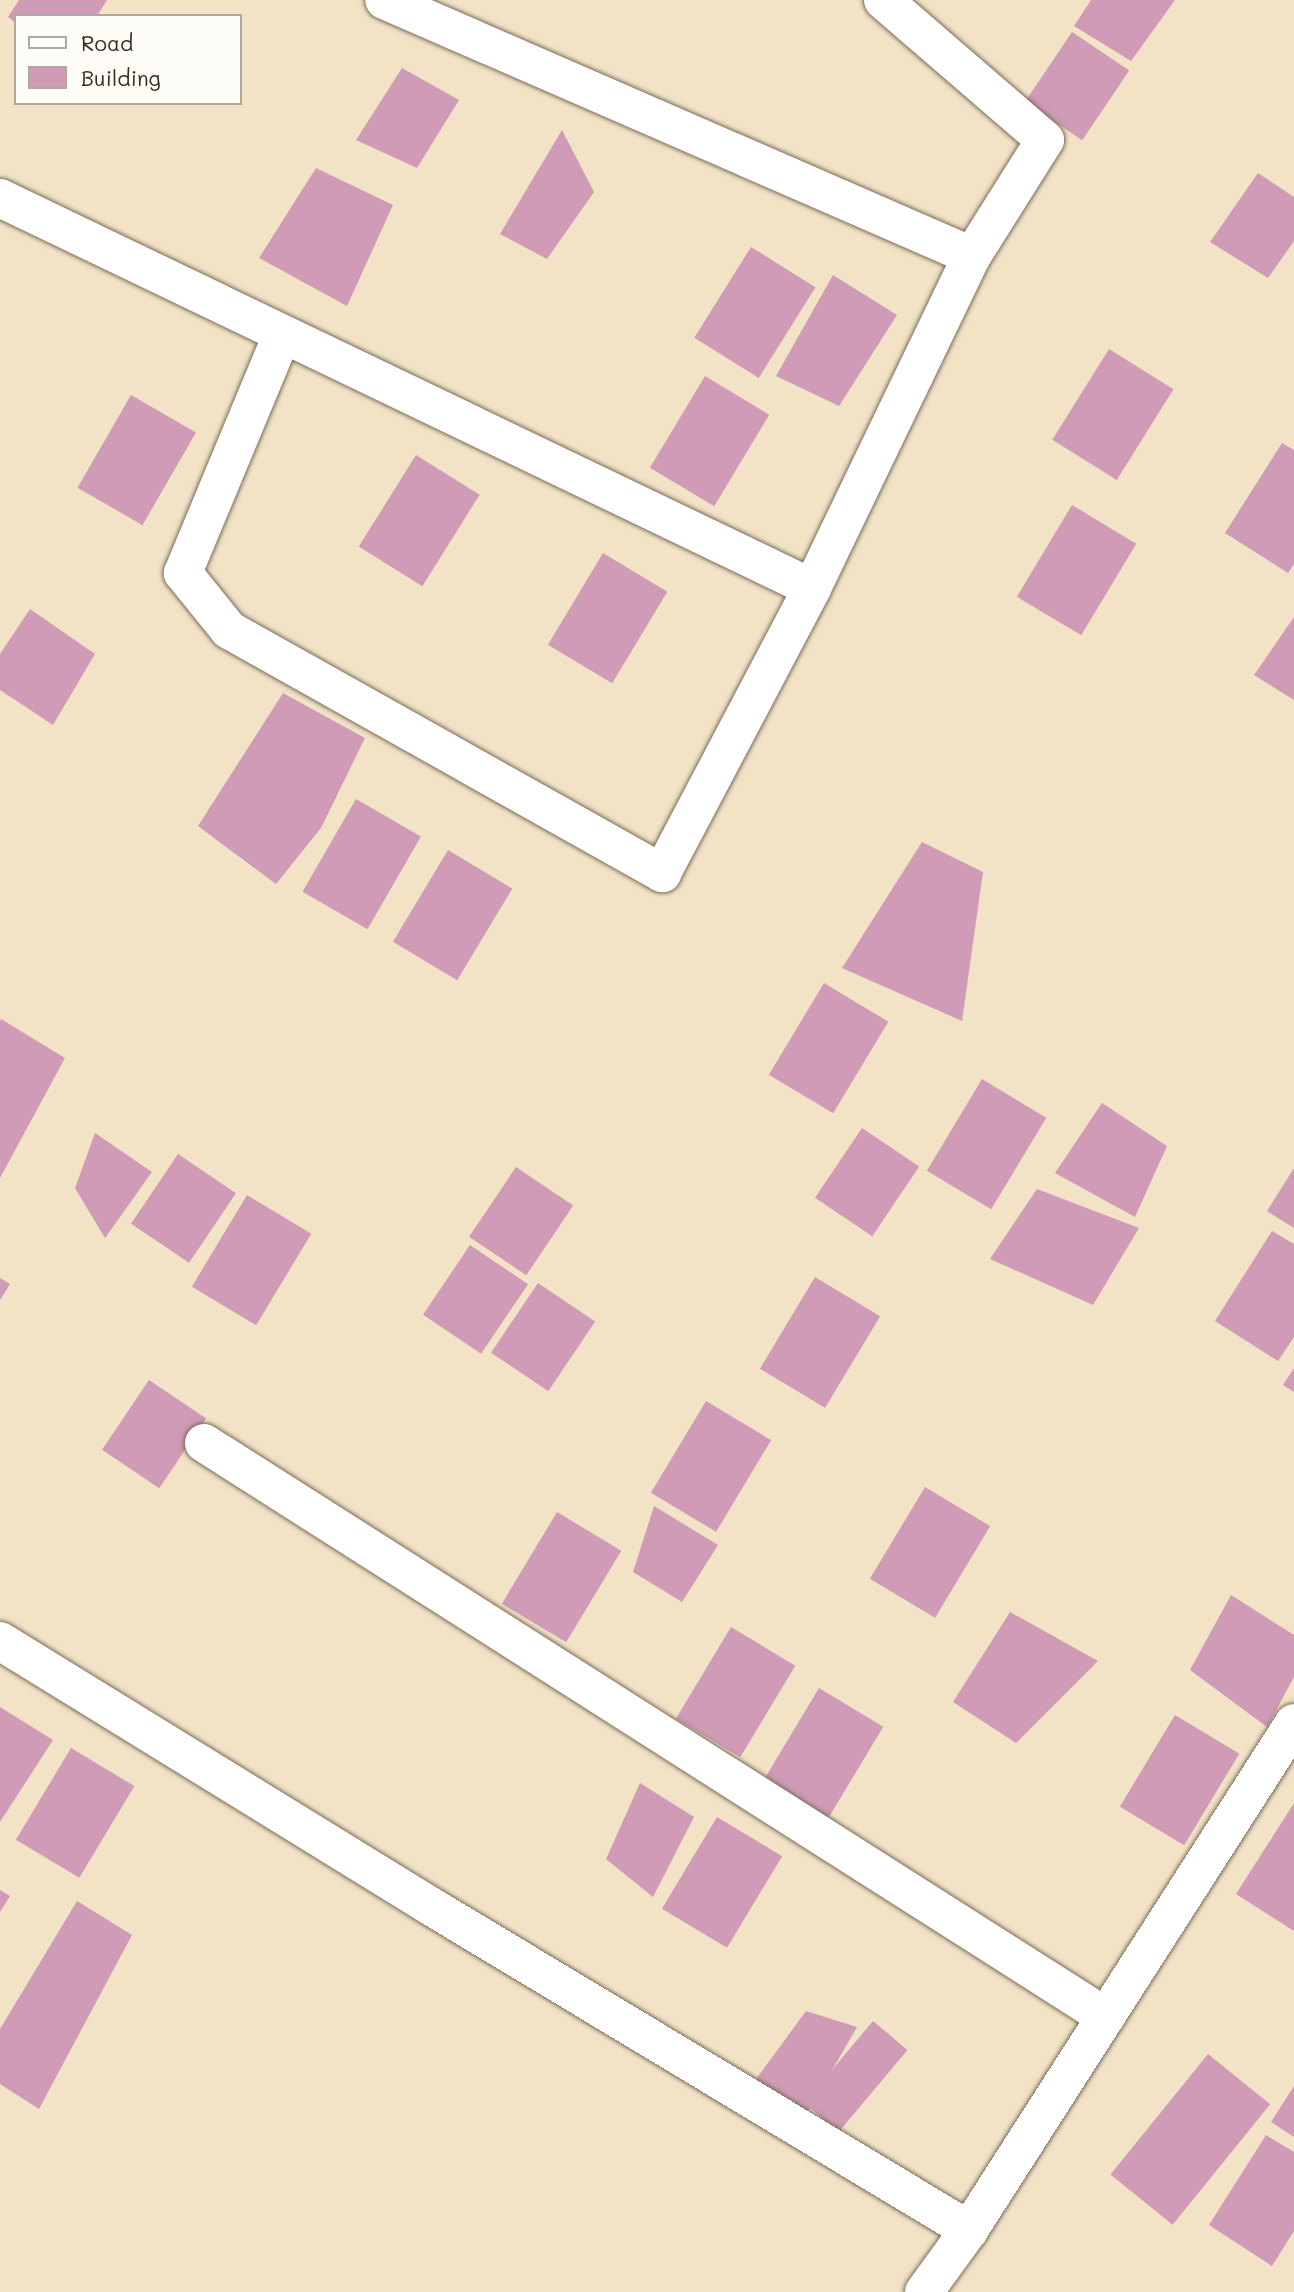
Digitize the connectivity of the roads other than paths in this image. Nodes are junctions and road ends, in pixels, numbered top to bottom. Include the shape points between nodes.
1 (384, 0) edge
2 (883, 0) edge
3 (0, 198) edge
4 (972, 256) junction
5 (282, 335) junction
6 (812, 588) junction
7 (204, 1443) dead end
8 (0, 1641) edge
9 (1294, 1723) edge
10 (1106, 2017) junction
11 (969, 2230) junction
12 (924, 2292) edge

1 - 4 street
2 - 4 street via 1045,140
3 - 5 street
4 - 6 street
5 - 6 street
5 - 6 street via 183,573 229,630 662,873
7 - 10 street
8 - 11 street
9 - 10 street
10 - 11 street
11 - 12 street

